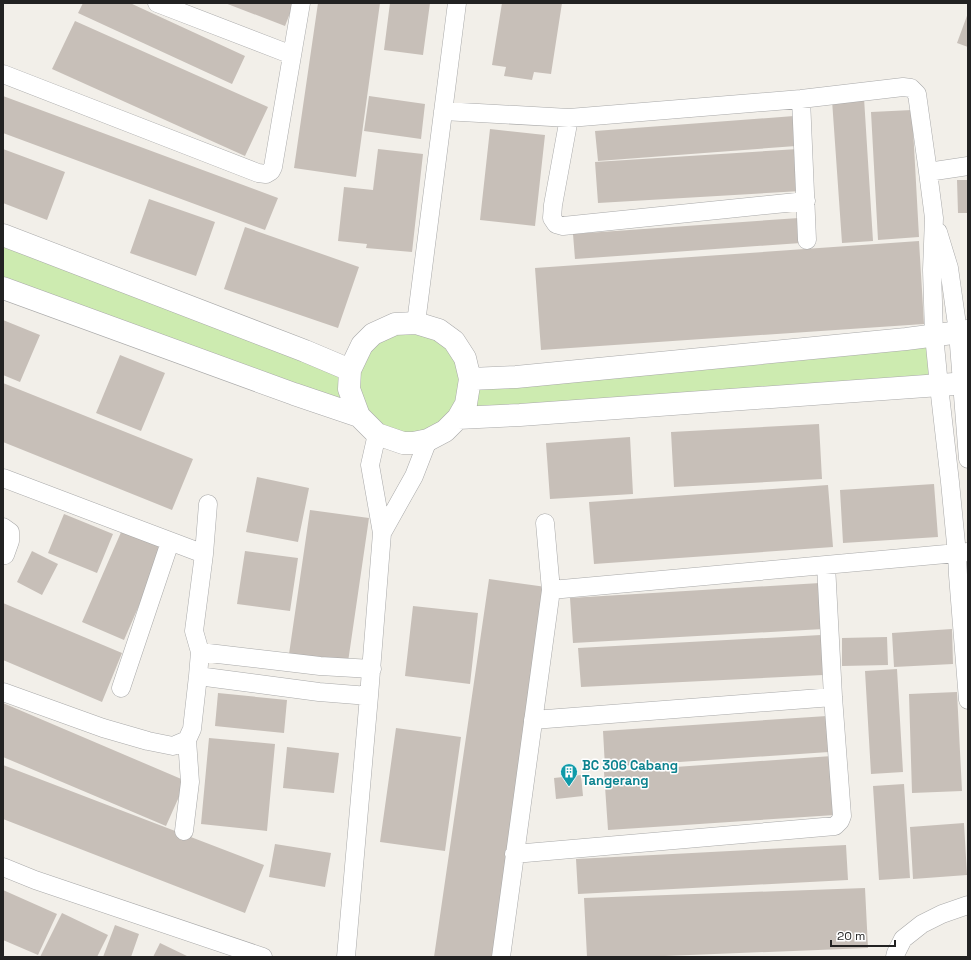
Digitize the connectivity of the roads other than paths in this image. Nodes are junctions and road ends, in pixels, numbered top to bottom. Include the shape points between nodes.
1 (157, 3) edge
2 (301, 3) edge
3 (457, 3) edge
4 (292, 55) junction
5 (3, 74) edge
6 (801, 99) junction
7 (443, 111) junction
8 (569, 118) junction
9 (968, 166) edge
10 (928, 172) junction
11 (806, 201) junction
12 (934, 218) junction
13 (3, 235) edge
14 (807, 240) dead end
15 (3, 288) edge
16 (416, 323) junction
17 (963, 332) edge
18 (934, 335) junction
19 (350, 370) junction
20 (470, 379) junction
21 (965, 383) edge
22 (939, 386) junction
23 (359, 416) junction
24 (458, 418) junction
25 (377, 434) junction
26 (428, 440) junction
27 (968, 459) edge
28 (3, 478) edge
29 (208, 504) dead end
30 (545, 523) dead end
31 (3, 527) edge
32 (382, 533) junction
33 (170, 542) junction
34 (204, 554) junction
35 (5, 555) dead end
36 (964, 555) edge
37 (826, 565) junction
38 (551, 590) junction
39 (200, 652) junction
40 (372, 669) junction
41 (198, 676) junction
42 (121, 688) dead end
43 (3, 692) edge
44 (369, 696) junction
45 (833, 697) junction
46 (968, 700) edge
47 (533, 720) junction
48 (187, 740) junction
49 (184, 831) dead end
50 (514, 854) junction
51 (3, 867) edge
52 (968, 905) edge
53 (263, 957) edge
54 (346, 957) edge
55 (500, 957) edge
56 (895, 957) edge

1 - 4 street
2 - 4 street
3 - 7 street
4 - 5 street via 273,167 266,174
6 - 8 street
6 - 10 street via 911,88 917,94
6 - 11 street
7 - 8 street
7 - 16 street
8 - 11 street via 553,205 552,218 556,224 563,226
9 - 10 street
10 - 12 street
11 - 14 street
12 - 17 street via 949,268
12 - 18 street
13 - 19 street
15 - 23 street
16 - 19 street via 395,324 374,334 362,345
16 - 20 street via 439,330 454,341 465,358
17 - 18 street
17 - 21 street
18 - 20 street via 516,377
18 - 22 street
19 - 23 street via 349,389
20 - 24 street via 466,404
21 - 22 street
21 - 27 street
22 - 24 street
22 - 36 street via 950,482
23 - 25 street
24 - 26 street via 445,431
25 - 26 street via 403,443
25 - 32 street via 370,465
26 - 32 street via 414,476
28 - 33 street
29 - 34 street
30 - 38 street
31 - 35 street via 10,532
32 - 40 street
33 - 34 street
33 - 42 street
34 - 39 street via 194,631
36 - 37 street
36 - 46 street via 958,575
37 - 38 street
37 - 45 street
38 - 47 street
39 - 40 street via 320,666
39 - 41 street
40 - 44 street
41 - 44 street
41 - 48 street via 192,730
43 - 48 street via 103,728 148,741 173,746
44 - 54 street
45 - 47 street
45 - 50 street via 842,816 835,826
47 - 50 street
48 - 49 street via 190,782
50 - 55 street
51 - 53 street
52 - 56 street via 922,924 903,939

